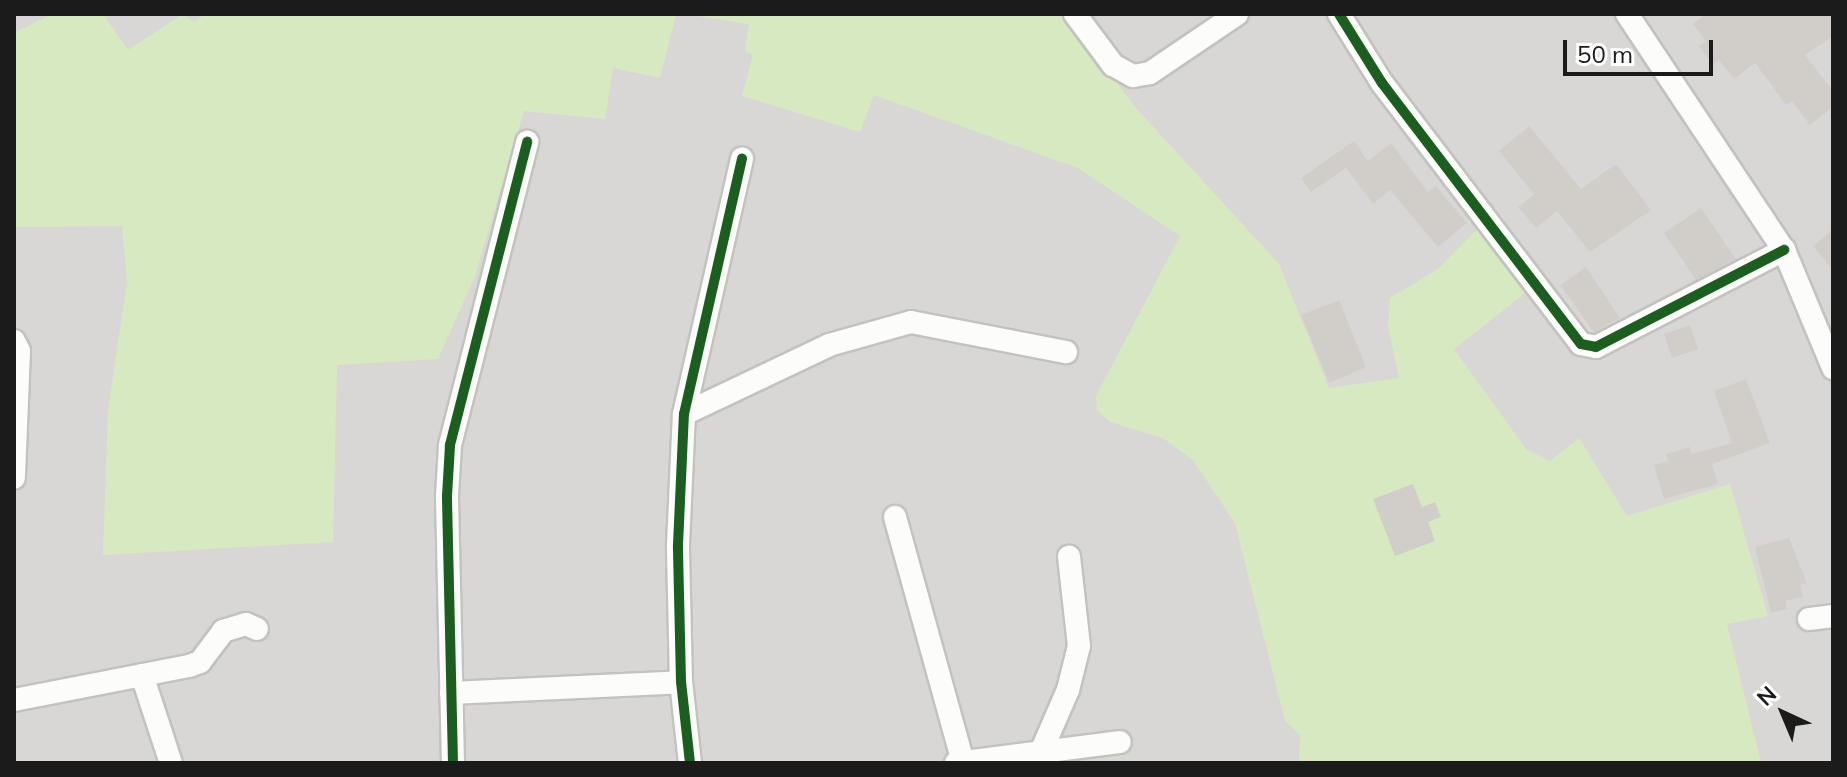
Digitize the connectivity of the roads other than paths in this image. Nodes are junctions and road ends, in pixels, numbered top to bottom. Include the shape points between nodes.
1 (1075, 14) edge
2 (1237, 14) edge
3 (1339, 14) edge
4 (1627, 14) edge
5 (527, 142) dead end
6 (742, 158) dead end
7 (1784, 250) junction
8 (14, 341) edge
9 (1066, 352) dead end
10 (1833, 368) edge
11 (684, 414) junction
12 (14, 478) edge
13 (895, 517) dead end
14 (1069, 557) dead end
15 (1833, 616) edge
16 (1809, 619) dead end
17 (257, 629) dead end
18 (142, 675) junction
19 (681, 682) junction
20 (451, 693) junction
21 (14, 700) edge
22 (1120, 742) dead end
23 (1041, 752) junction
24 (959, 762) edge
25 (171, 763) edge
26 (453, 763) edge
27 (690, 763) edge

1 - 2 street via 1113,65 1133,76 1150,73
3 - 7 street via 1382,83 1581,344 1596,347
4 - 7 street
5 - 20 street via 450,445
6 - 11 street
7 - 10 street
8 - 12 street via 19,351
9 - 11 street via 911,322 829,345
11 - 19 street via 678,545
13 - 24 street
14 - 23 street via 1078,597 1079,646 1068,690
15 - 16 street
17 - 18 street via 232,626 200,662
18 - 21 street
18 - 25 street
19 - 20 street
19 - 27 street
20 - 26 street
22 - 23 street
23 - 24 street

